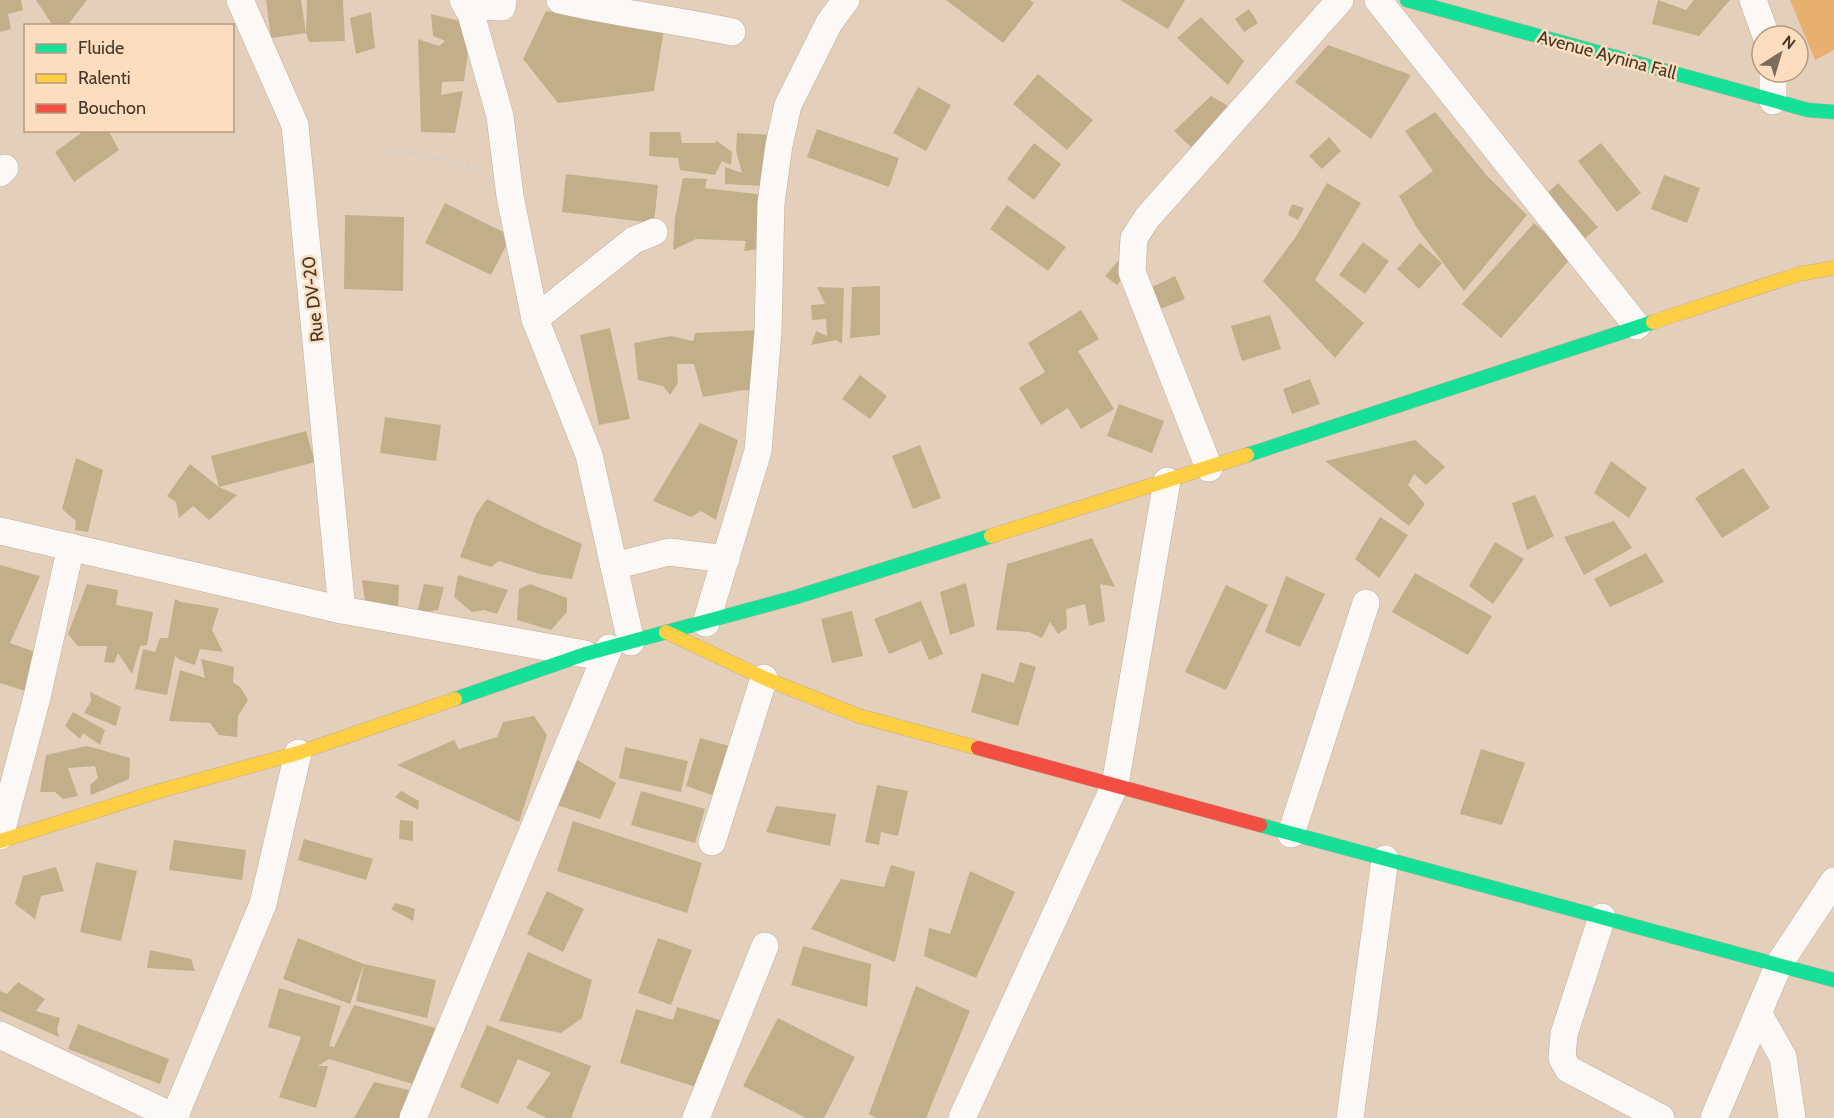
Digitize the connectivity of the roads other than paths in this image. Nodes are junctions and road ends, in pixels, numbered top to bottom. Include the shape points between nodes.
1 (240, 0) edge
2 (503, 0) edge
3 (560, 0) edge
4 (846, 0) edge
5 (1340, 0) edge
6 (1378, 0) edge
7 (1407, 0) edge
8 (1753, 0) edge
9 (464, 2) edge
10 (1762, 24) edge
11 (732, 32) dead end
12 (1773, 84) edge
13 (1773, 101) junction
14 (1808, 110) junction
15 (1834, 112) edge
16 (1825, 124) dead end
17 (654, 232) dead end
18 (1825, 257) dead end
19 (1834, 268) edge
20 (1799, 274) junction
21 (535, 319) junction
22 (1637, 326) junction
23 (1209, 468) junction
24 (1167, 481) junction
25 (0, 531) edge
26 (71, 548) junction
27 (726, 559) junction
28 (614, 566) junction
29 (1366, 603) dead end
30 (342, 610) junction
31 (706, 623) junction
32 (666, 633) junction
33 (608, 648) junction
34 (764, 678) junction
35 (298, 753) junction
36 (1115, 785) junction
37 (1291, 834) junction
38 (0, 836) edge
39 (0, 841) edge
40 (712, 842) dead end
41 (1385, 859) junction
42 (1834, 881) edge
43 (1602, 917) junction
44 (765, 946) dead end
45 (1779, 964) junction
46 (1834, 980) edge
47 (1758, 1013) junction
48 (0, 1035) edge
49 (175, 1118) edge
50 (413, 1118) edge
51 (696, 1118) edge
52 (962, 1118) edge
53 (1350, 1118) edge
54 (1660, 1118) edge
55 (1714, 1118) edge
56 (1792, 1118) edge

1 - 30 street, Rue DV-20 via 295,125
2 - 9 street via 502,7
3 - 11 street
4 - 27 street via 829,23 788,105 778,145 771,202 768,332 758,451
5 - 23 street via 1147,218 1134,238 1132,272
6 - 22 street
7 - 13 street, Avenue Aynina Fall
8 - 10 street
9 - 21 street via 471,14 500,116
12 - 13 street
13 - 14 street, Avenue Aynina Fall
14 - 15 street, Avenue Aynina Fall
14 - 16 street
17 - 21 street via 634,240
18 - 20 street
19 - 20 street
20 - 22 street
21 - 28 street via 589,455
22 - 23 street
23 - 24 street
24 - 31 street
24 - 36 street
25 - 26 street
26 - 30 street
26 - 38 street
27 - 28 street via 669,552
27 - 31 street
28 - 33 street
29 - 37 street
30 - 33 street
31 - 32 street
32 - 33 street
32 - 34 street
33 - 35 street
33 - 50 street
34 - 36 street via 859,716
34 - 40 street
35 - 39 street
35 - 49 street via 263,904
36 - 37 street
36 - 52 street
37 - 41 street
41 - 43 street
41 - 53 street
42 - 45 street
43 - 45 street
43 - 54 street via 1564,1034 1563,1058 1568,1069
44 - 51 street
45 - 46 street
45 - 47 street
47 - 55 street
47 - 56 street via 1783,1057
48 - 49 street

